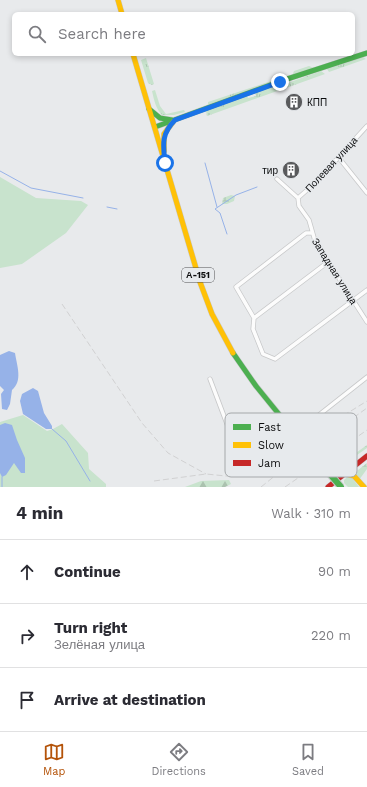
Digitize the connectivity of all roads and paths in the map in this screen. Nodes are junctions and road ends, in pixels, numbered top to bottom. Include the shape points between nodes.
1 (118, 0) edge
2 (121, 12) edge
3 (367, 53) edge
4 (134, 56) edge
5 (149, 108) junction
6 (175, 120) junction
7 (367, 126) edge
8 (155, 127) junction
9 (339, 158) junction
10 (165, 163) junction
11 (277, 178) dead end
12 (367, 193) edge
13 (298, 198) junction
14 (312, 233) junction
15 (328, 262) junction
16 (367, 290) edge
17 (353, 300) junction
18 (254, 318) junction
19 (367, 322) edge
20 (367, 377) edge
21 (210, 379) dead end
22 (278, 413) edge
23 (321, 413) edge
24 (225, 419) edge
25 (367, 456) edge
26 (358, 464) joint
27 (357, 467) edge
28 (332, 477) edge
29 (342, 477) edge
30 (355, 477) edge
31 (328, 487) edge
32 (341, 487) edge
33 (364, 487) edge

1 - 2 main road
3 - 6 main road
4 - 5 main road, А-151
5 - 6 main road via 160,118
5 - 8 main road, А-151
6 - 8 main road
6 - 10 main road via 166,130 163,139
7 - 9 street, Полевая улица
8 - 10 main road, А-151
9 - 12 street
9 - 13 street, Полевая улица
10 - 22 main road, А-151, bridge via 197,270 219,328 253,383
11 - 13 street, Полевая улица
13 - 14 street, Западная улица via 299,206 309,220
14 - 15 street, Западная улица
14 - 18 street via 306,233 236,287
15 - 17 street, Западная улица
15 - 18 street
16 - 17 street
17 - 18 street via 275,359 263,354 253,329
17 - 19 street, Западная улица
20 - 23 street
21 - 24 street
25 - 26 main road
26 - 27 main road
28 - 32 main road, А-151, bridge
29 - 31 main road
30 - 33 main road

